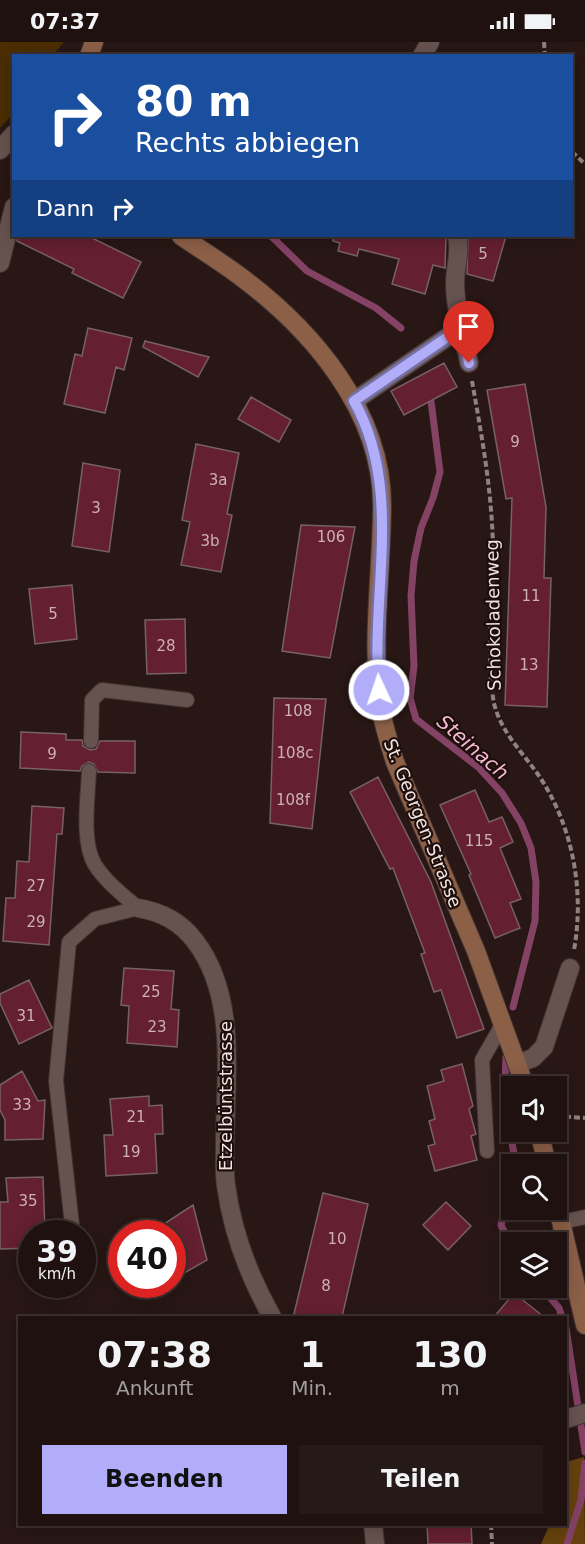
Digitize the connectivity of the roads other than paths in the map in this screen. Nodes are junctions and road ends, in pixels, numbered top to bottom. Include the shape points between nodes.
1 (12, 136) edge
2 (0, 150) edge
3 (12, 215) edge
4 (182, 237) edge
5 (457, 237) edge
6 (0, 263) edge
7 (462, 327) junction
8 (469, 363) road end
9 (354, 401) junction
10 (187, 700) dead end
11 (92, 741) dead end
12 (89, 771) dead end
13 (138, 908) junction
14 (570, 968) road end
15 (502, 1025) junction
16 (516, 1063) junction
17 (521, 1076) edge
18 (487, 1151) dead end
19 (585, 1217) edge
20 (71, 1220) edge
21 (562, 1222) joint
22 (271, 1316) edge
23 (585, 1324) edge
24 (585, 1413) edge
25 (567, 1419) edge
26 (373, 1526) edge
27 (375, 1544) edge

1 - 2 street
3 - 6 street
4 - 9 street, St. Georgen-Strasse via 275,306 314,346
5 - 7 street via 460,254 455,282
7 - 8 street
7 - 9 street
9 - 15 street, St. Georgen-Strasse via 375,451 381,486 378,676 386,733 476,951
10 - 11 lane via 102,690 92,700
12 - 13 lane, Etzelbüntstrasse via 87,832 94,863
13 - 20 lane via 95,920 69,942 56,1081
13 - 22 street, Etzelbüntstrasse via 172,918 190,934 219,984 225,1022 225,1183 241,1250
14 - 16 street via 544,1047 533,1058
15 - 16 street, St. Georgen-Strasse
15 - 18 lane via 482,1059
16 - 17 street, St. Georgen-Strasse
19 - 21 lane
21 - 23 street
24 - 25 street
26 - 27 street

